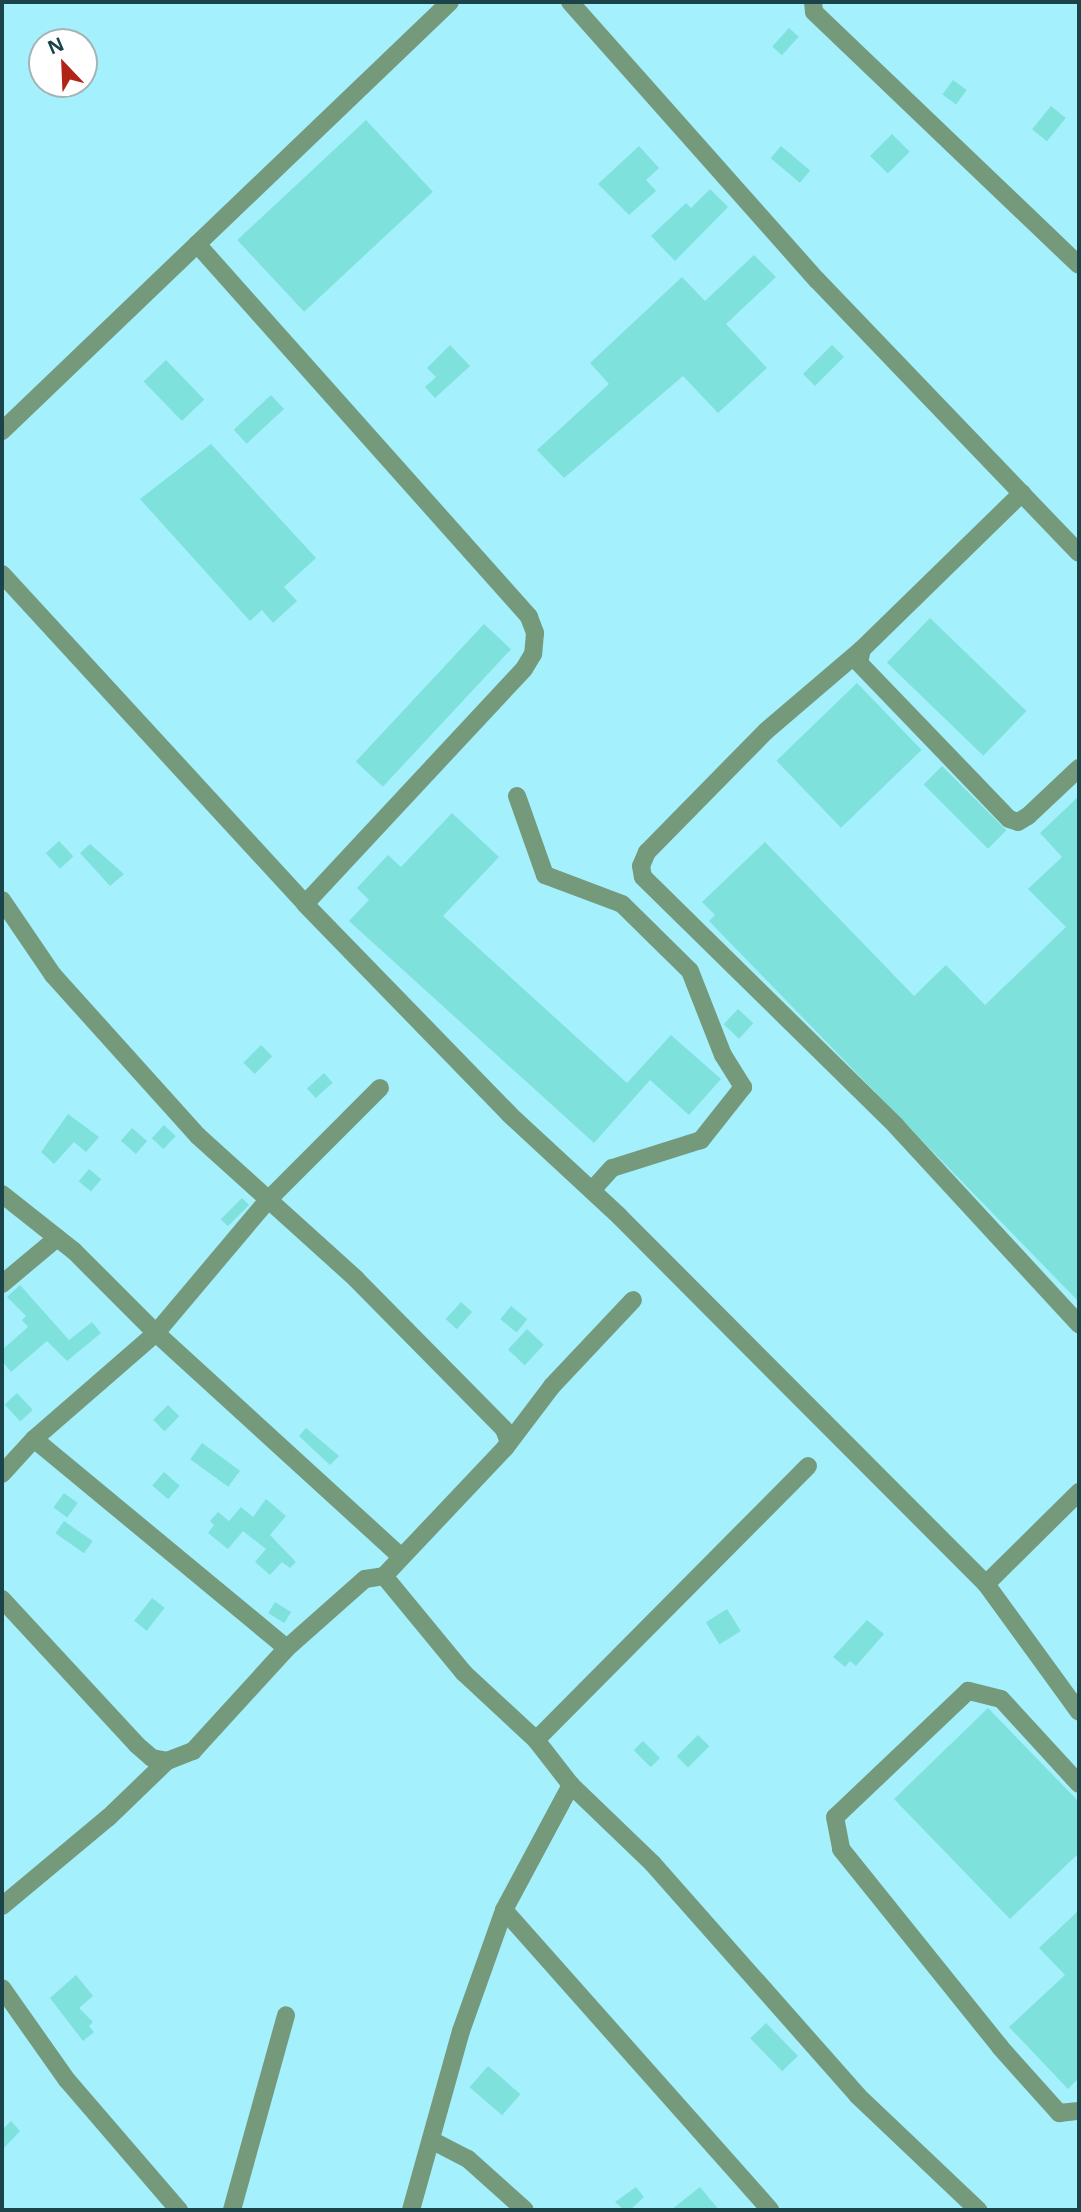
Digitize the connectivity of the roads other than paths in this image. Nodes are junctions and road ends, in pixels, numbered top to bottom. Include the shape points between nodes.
1 (450, 2) edge
2 (570, 2) edge
3 (813, 2) edge
4 (197, 244) junction
5 (1079, 265) edge
6 (2, 430) edge
7 (1022, 493) junction
8 (1079, 552) edge
9 (2, 574) edge
10 (862, 649) junction
11 (1079, 768) edge
12 (517, 796) dead end
13 (2, 900) edge
14 (305, 904) junction
15 (380, 1088) dead end
16 (592, 1190) junction
17 (2, 1194) edge
18 (269, 1199) junction
19 (57, 1238) junction
20 (2, 1284) edge
21 (633, 1300) dead end
22 (1079, 1324) edge
23 (156, 1333) junction
24 (34, 1439) junction
25 (508, 1440) junction
26 (808, 1466) dead end
27 (2, 1474) edge
28 (1079, 1492) edge
29 (401, 1557) junction
30 (384, 1576) junction
31 (986, 1584) junction
32 (2, 1599) edge
33 (288, 1648) junction
34 (1079, 1712) edge
35 (536, 1740) junction
36 (167, 1761) junction
37 (1079, 1784) edge
38 (571, 1785) junction
39 (2, 1906) edge
40 (504, 1910) junction
41 (2, 1988) edge
42 (286, 2015) dead end
43 (1079, 2111) edge
44 (430, 2140) junction
45 (179, 2210) edge
46 (232, 2210) edge
47 (411, 2210) edge
48 (525, 2210) edge
49 (770, 2210) edge
50 (978, 2210) edge

1 - 4 street
2 - 7 street via 817,280
3 - 5 street via 814,12
4 - 6 street
4 - 14 street via 529,617 535,633 533,654 523,669
7 - 8 street
7 - 10 street
9 - 14 street
10 - 11 street via 863,671 1009,818 1018,822 1028,816
10 - 22 street via 766,731 647,852 641,866 643,877 896,1126
12 - 16 street via 545,875 622,904 690,971 723,1055 743,1087 701,1140 612,1168
13 - 18 street via 53,975 198,1136
14 - 16 street via 509,1114
15 - 18 street
16 - 31 street
17 - 19 street
18 - 23 street
18 - 25 street via 356,1279 504,1429
19 - 20 street
19 - 23 street
21 - 25 street
23 - 24 street
23 - 29 street
24 - 27 street
24 - 33 street
25 - 29 street
26 - 35 street
28 - 31 street
29 - 30 street
30 - 33 street via 365,1579
30 - 35 street via 464,1673
31 - 34 street
32 - 36 street via 137,1745 152,1758
33 - 36 street via 193,1751
35 - 38 street
36 - 39 street via 109,1817
37 - 43 street via 1001,1699 968,1691 835,1817 841,1849 991,2036 1059,2113
38 - 40 street
38 - 50 street via 653,1864 858,2096
40 - 44 street via 461,2031
40 - 49 street
41 - 45 street via 67,2080
42 - 46 street
44 - 47 street
44 - 48 street via 468,2159

